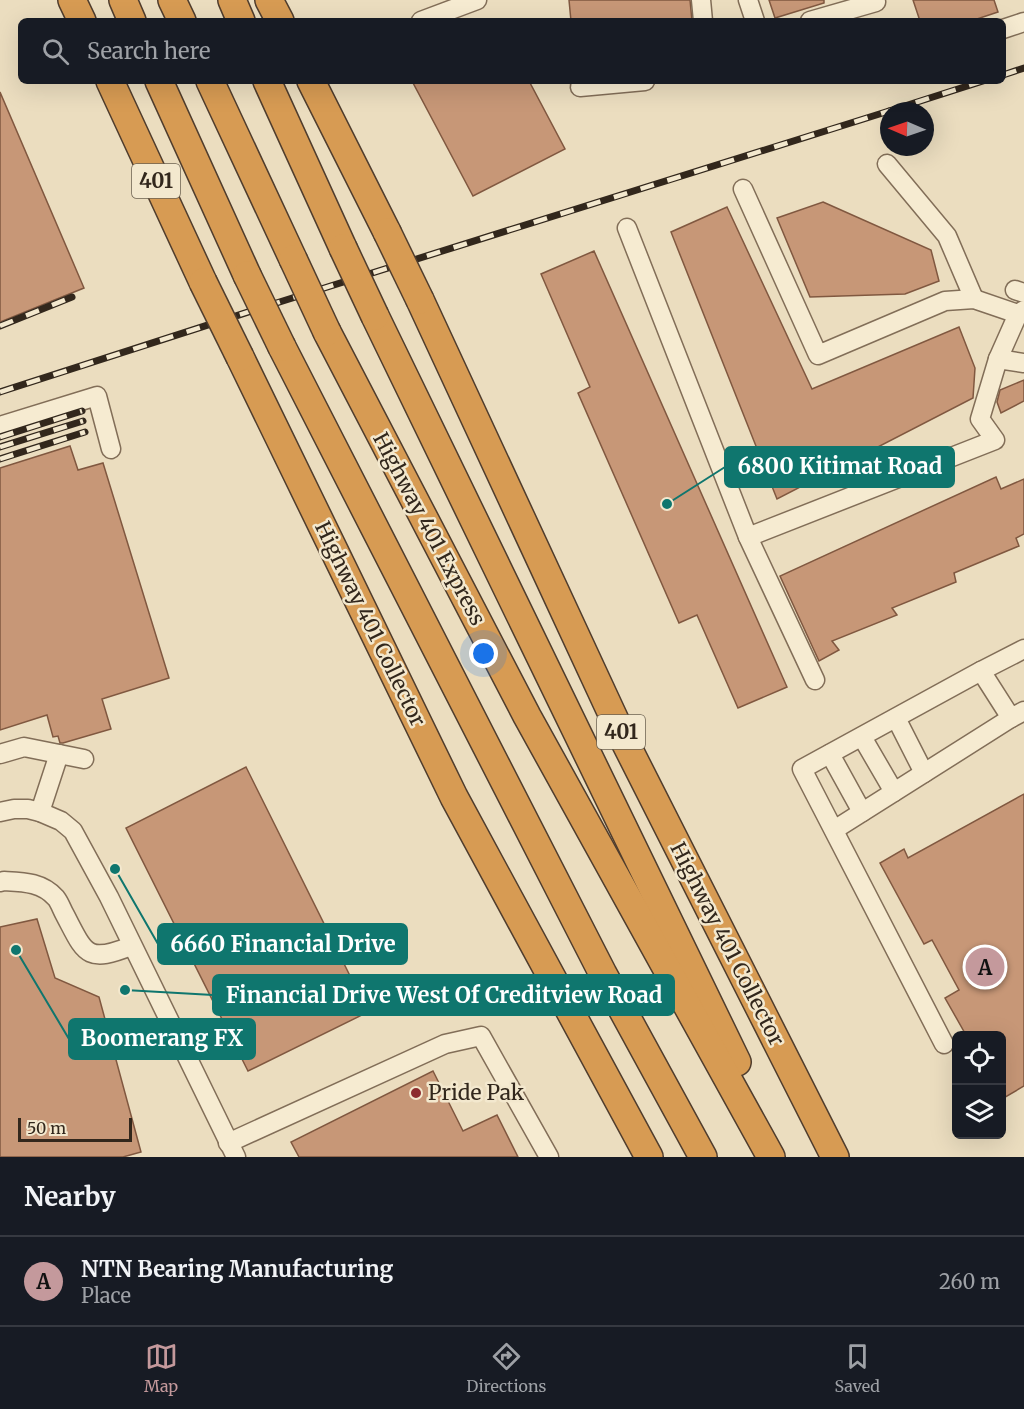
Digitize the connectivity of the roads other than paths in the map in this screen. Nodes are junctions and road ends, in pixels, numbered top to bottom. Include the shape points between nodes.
1 (72, 0) edge
2 (123, 0) edge
3 (172, 0) edge
4 (232, 0) edge
5 (269, 0) edge
6 (477, 0) edge
7 (701, 0) edge
8 (748, 0) edge
9 (876, 2) dead end
10 (81, 18) edge
11 (131, 18) edge
12 (181, 18) edge
13 (240, 18) edge
14 (278, 18) edge
15 (429, 18) edge
16 (703, 18) edge
17 (754, 18) edge
18 (820, 18) edge
19 (1024, 22) edge
20 (1006, 28) edge
21 (111, 84) edge
22 (160, 84) edge
23 (211, 84) edge
24 (268, 84) edge
25 (312, 84) edge
26 (612, 84) edge
27 (580, 87) dead end
28 (887, 164) dead end
29 (743, 189) dead end
30 (627, 228) dead end
31 (974, 299) junction
32 (1021, 312) edge
33 (998, 359) junction
34 (1024, 363) edge
35 (0, 426) edge
36 (111, 449) dead end
37 (748, 537) junction
38 (1024, 649) edge
39 (981, 671) junction
40 (815, 680) dead end
41 (1017, 714) edge
42 (896, 718) junction
43 (862, 736) junction
44 (625, 741) junction
45 (0, 754) edge
46 (60, 754) junction
47 (830, 754) junction
48 (84, 759) dead end
49 (924, 773) junction
50 (894, 792) junction
51 (0, 812) edge
52 (40, 812) junction
53 (862, 812) junction
54 (834, 830) junction
55 (0, 882) edge
56 (131, 946) junction
57 (944, 1044) dead end
58 (232, 1150) edge
59 (549, 1157) edge
60 (649, 1157) edge
61 (703, 1157) edge
62 (771, 1157) edge
63 (783, 1157) edge
64 (835, 1157) edge
65 (853, 1157) edge

1 - 10 highway
2 - 11 highway
3 - 12 highway
4 - 13 highway
5 - 14 highway
6 - 15 street
7 - 16 street
8 - 17 street
9 - 18 street
19 - 20 street
21 - 60 highway, Highway 401 Collector / 401, bridge via 203,282 454,797
22 - 61 highway, 401, bridge via 282,347 603,974
23 - 62 highway, Highway 401 Express, bridge via 327,332 526,716
24 - 63 highway, bridge via 375,316
25 - 44 highway, Highway 401 Collector / 401, bridge via 420,300
26 - 27 street
28 - 31 street via 947,236
29 - 31 street via 818,355 945,301
30 - 37 street
31 - 32 street
32 - 33 street
33 - 34 street
33 - 37 street via 980,419 995,440
35 - 36 street via 97,396
37 - 40 street
38 - 39 street
39 - 41 street
39 - 42 street
41 - 49 street
42 - 43 street
42 - 49 street
43 - 47 street
43 - 50 street
44 - 64 highway, Highway 401 Collector / 401
44 - 65 highway
45 - 46 street via 24,747
46 - 48 street
46 - 52 street
47 - 53 street
47 - 54 street via 802,770
49 - 50 street
50 - 53 street
51 - 52 street
52 - 56 street via 73,831
53 - 54 street
54 - 57 street
55 - 56 street via 35,883 56,898 83,949 92,954 114,953
56 - 58 street
58 - 59 street via 445,1044 481,1036

